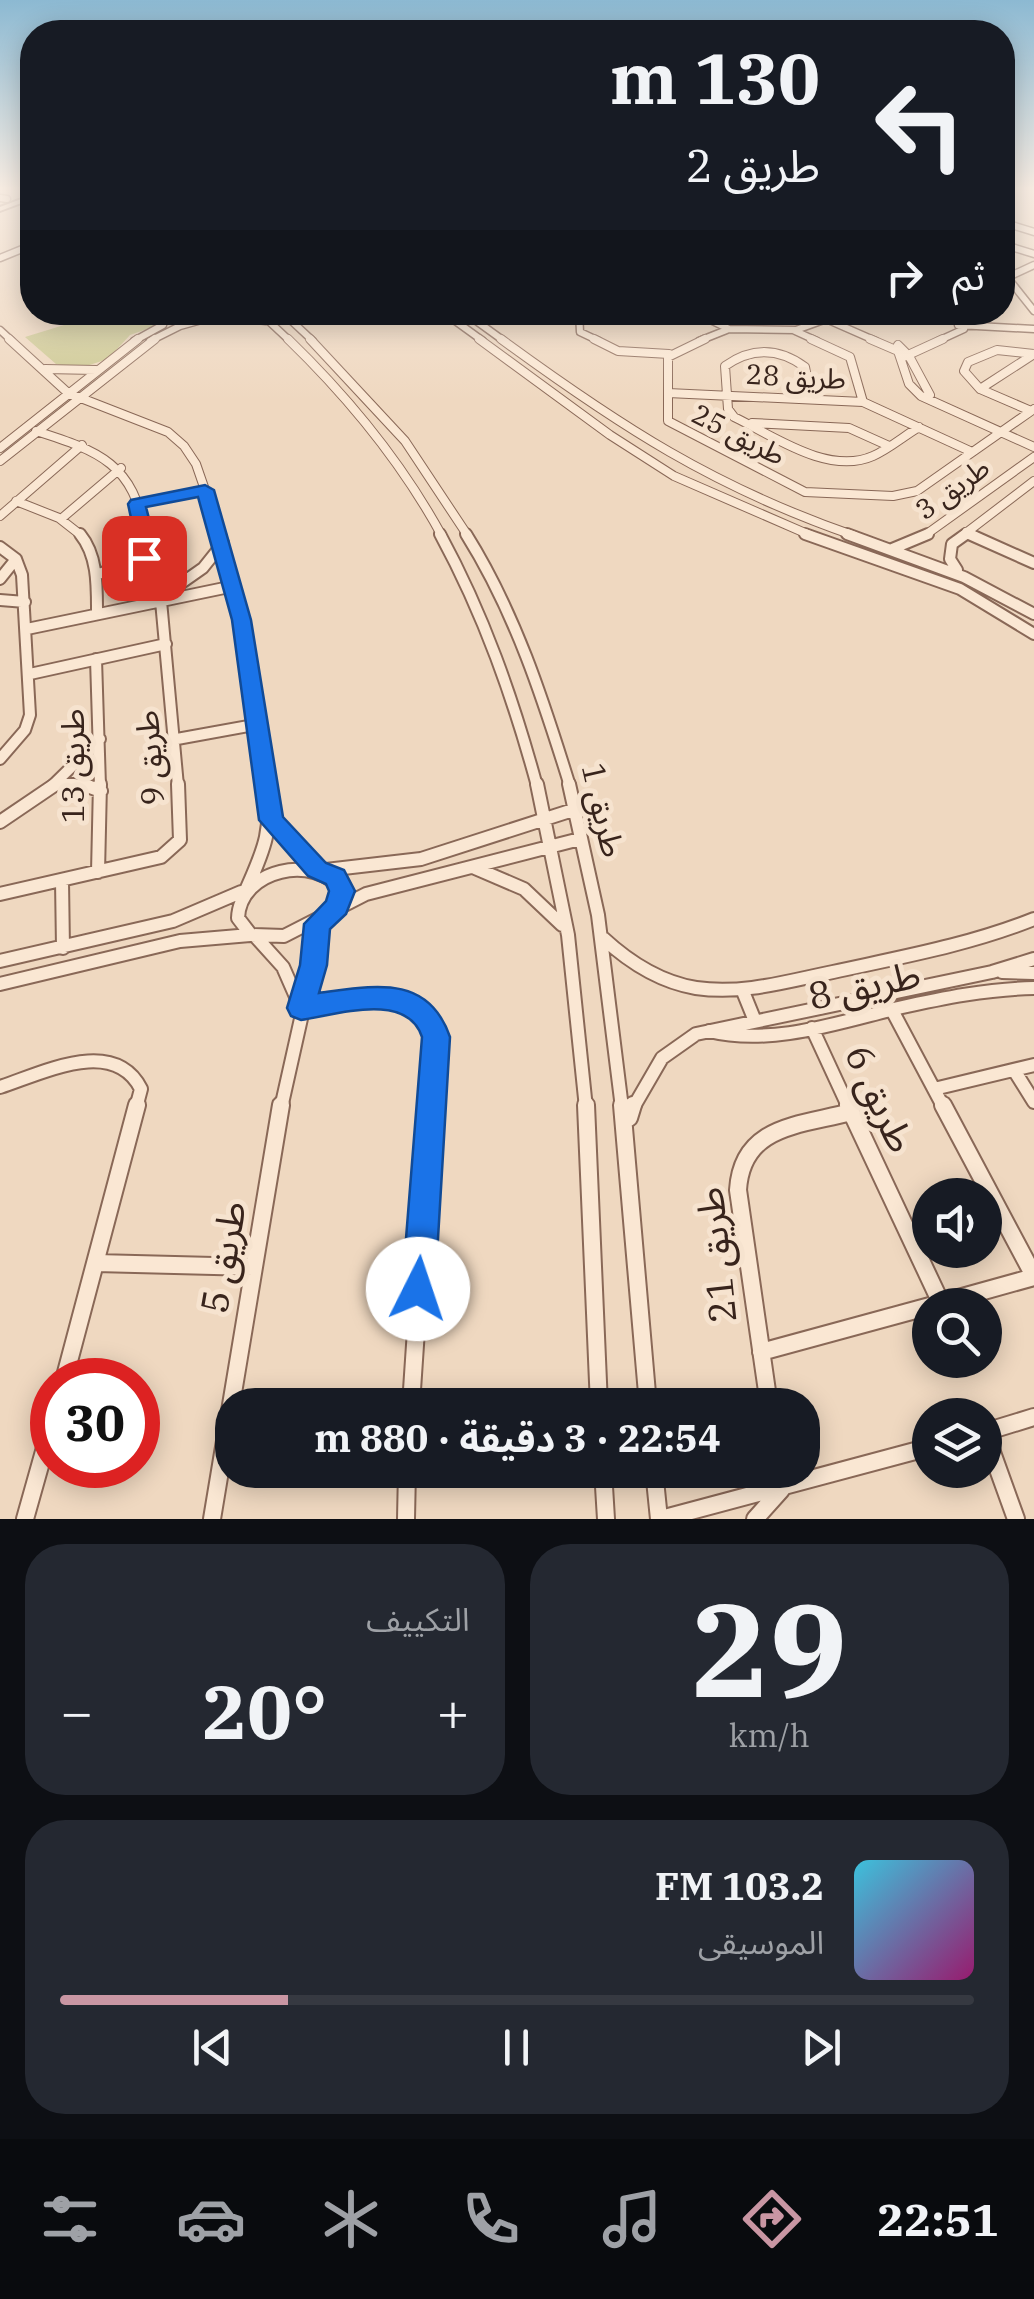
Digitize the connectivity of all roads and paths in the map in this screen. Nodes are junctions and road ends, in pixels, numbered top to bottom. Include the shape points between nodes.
1 (1015, 289) edge
2 (1034, 311) edge
3 (175, 325) edge
4 (185, 325) edge
5 (273, 325) edge
6 (302, 325) edge
7 (461, 325) edge
8 (482, 325) edge
9 (579, 325) edge
10 (721, 325) edge
11 (805, 325) edge
12 (844, 325) edge
13 (956, 325) joint
14 (966, 326) junction
15 (729, 329) junction
16 (0, 330) edge
17 (793, 330) junction
18 (1034, 330) edge
19 (12, 341) junction
20 (0, 347) edge
21 (669, 354) junction
22 (904, 354) junction
23 (1034, 354) edge
24 (44, 369) junction
25 (100, 369) junction
26 (980, 388) junction
27 (668, 393) junction
28 (73, 396) junction
29 (727, 396) junction
30 (811, 400) junction
31 (863, 402) junction
32 (1033, 410) edge
33 (744, 423) junction
34 (919, 427) junction
35 (1002, 430) junction
36 (36, 431) junction
37 (1034, 444) edge
38 (82, 445) junction
39 (888, 446) junction
40 (0, 448) edge
41 (972, 452) junction
42 (1034, 457) edge
43 (0, 461) edge
44 (121, 468) junction
45 (1034, 480) edge
46 (205, 490) junction
47 (16, 502) junction
48 (137, 504) junction
49 (772, 506) junction
50 (0, 516) edge
51 (758, 516) junction
52 (61, 519) junction
53 (966, 532) junction
54 (223, 543) junction
55 (0, 547) edge
56 (892, 549) junction
57 (16, 560) junction
58 (1034, 564) edge
59 (957, 570) junction
60 (98, 574) junction
61 (0, 579) edge
62 (234, 586) junction
63 (0, 600) edge
64 (158, 601) junction
65 (25, 602) junction
66 (98, 614) junction
67 (1034, 614) edge
68 (27, 629) junction
69 (1034, 634) edge
70 (166, 644) junction
71 (96, 660) junction
72 (30, 674) junction
73 (259, 724) junction
74 (101, 738) junction
75 (177, 739) junction
76 (0, 758) edge
77 (58, 782) junction
78 (101, 792) junction
79 (573, 810) junction
80 (271, 820) junction
81 (544, 820) junction
82 (0, 822) edge
83 (580, 840) junction
84 (549, 847) junction
85 (470, 867) junction
86 (319, 870) junction
87 (98, 872) junction
88 (62, 881) junction
89 (245, 889) junction
90 (0, 894) edge
91 (337, 906) junction
92 (1034, 919) edge
93 (318, 924) junction
94 (564, 928) junction
95 (253, 935) junction
96 (603, 938) junction
97 (63, 948) junction
98 (1034, 959) edge
99 (0, 961) edge
100 (992, 972) junction
101 (1034, 973) edge
102 (0, 984) edge
103 (1034, 988) edge
104 (742, 989) junction
105 (301, 1008) junction
106 (893, 1012) junction
107 (755, 1021) junction
108 (812, 1028) junction
109 (707, 1031) junction
110 (1034, 1066) edge
111 (1014, 1070) junction
112 (0, 1086) edge
113 (934, 1089) junction
114 (1034, 1102) edge
115 (851, 1112) junction
116 (626, 1127) junction
117 (96, 1263) junction
118 (253, 1267) junction
119 (1034, 1277) edge
120 (928, 1288) edge
121 (995, 1288) edge
122 (912, 1311) edge
123 (762, 1352) junction
124 (70, 1358) edge
125 (412, 1388) edge
126 (599, 1388) edge
127 (647, 1388) edge
128 (767, 1388) edge
129 (1034, 1417) edge
130 (1002, 1427) edge
131 (912, 1452) edge
132 (820, 1471) edge
133 (1002, 1480) edge
134 (34, 1488) edge
135 (407, 1488) edge
136 (603, 1488) edge
137 (656, 1488) edge
138 (755, 1488) edge
139 (774, 1488) edge
140 (25, 1519) edge
141 (212, 1519) edge
142 (406, 1519) edge
143 (606, 1519) edge
144 (660, 1519) edge
145 (755, 1519) edge
146 (1016, 1519) edge

1 - 2 street
3 - 25 street via 142,335
4 - 28 street via 154,338
5 - 81 street, طريق 1 via 354,406 442,534 502,665
6 - 79 street, طريق 1 via 420,461 483,564 527,658
7 - 51 street via 634,452
8 - 49 street via 642,438
9 - 21 street via 580,332 609,348
10 - 15 street
11 - 17 street
12 - 22 street
13 - 14 street
13 - 22 street
14 - 18 street
14 - 22 street
15 - 17 street
15 - 21 street
16 - 19 street
17 - 31 street via 850,357
19 - 20 street
19 - 24 street
21 - 27 street, طريق 25
22 - 35 street via 910,384 921,396
23 - 26 street
23 - 26 street via 998,350 968,362 964,371
24 - 25 street
24 - 28 street
25 - 28 street
26 - 32 street
27 - 29 street, طريق 28
27 - 41 street, طريق 25 via 674,427 811,493 907,495
28 - 36 street
28 - 40 street
28 - 46 street via 168,432 188,451
29 - 30 street, طريق 28
29 - 30 street via 726,364 766,350 803,364
29 - 33 street via 730,412
30 - 31 street, طريق 28
31 - 34 street, طريق 28
32 - 35 street
33 - 39 street via 844,428
33 - 39 street via 829,460 867,459
34 - 39 street
34 - 41 street, طريق 28
35 - 37 street
35 - 41 street, طريق 25
36 - 38 street
36 - 43 street
38 - 44 street
38 - 47 street
42 - 56 street, طريق 3 via 926,536
44 - 48 street
44 - 52 street
45 - 53 street, طريق 3
46 - 48 street
46 - 54 street
47 - 50 street
47 - 52 street
48 - 60 street via 147,552 137,563
49 - 51 street
49 - 56 street
51 - 69 street via 960,588
52 - 60 street via 88,543
53 - 58 street
53 - 59 street, طريق 3 via 950,548
54 - 62 street
54 - 64 street
55 - 57 street
56 - 59 street
57 - 61 street
57 - 65 street
59 - 67 street
60 - 66 street
62 - 64 street
62 - 73 street
63 - 65 street
64 - 66 street
64 - 70 street, طريق 9
65 - 68 street
66 - 68 street
68 - 72 street
70 - 71 street
70 - 75 street, طريق 9
71 - 72 street
71 - 74 street, طريق 13
72 - 76 street via 25,730
73 - 75 street
73 - 80 street
74 - 77 street
74 - 78 street, طريق 13
75 - 87 street, طريق 9 via 180,840 160,857
77 - 78 street
77 - 82 street
78 - 87 street, طريق 13
79 - 81 street
79 - 83 street, طريق 1
80 - 86 street
80 - 89 street
81 - 84 street, طريق 1
81 - 86 street via 418,860
83 - 84 street
83 - 96 street, طريق 1
84 - 85 street
84 - 94 street, طريق 1
85 - 91 street
85 - 94 street via 524,889
86 - 89 street via 280,872
86 - 91 street via 340,884
87 - 88 street, طريق 9
88 - 90 street, طريق 9
88 - 97 street
89 - 95 street via 236,912
89 - 97 street via 186,917
91 - 93 street
92 - 104 street via 974,942
93 - 95 street via 287,936
93 - 105 street, طريق 5
94 - 126 street, طريق 1 via 584,1085
95 - 102 street via 180,941
95 - 105 street via 283,967
96 - 104 street via 671,982
96 - 116 street, طريق 1
97 - 99 street
98 - 100 street
100 - 101 street
100 - 107 street
103 - 106 street, طريق 8
104 - 107 street
105 - 118 street, طريق 5
105 - 125 street via 386,996 421,1010 436,1037
106 - 108 street, طريق 8
106 - 113 street
107 - 109 street
108 - 109 street, طريق 8 via 761,1038
108 - 115 street, طريق 6
109 - 116 street via 662,1057
110 - 111 street
111 - 113 street
111 - 114 street
112 - 117 street via 102,1059 117,1060 138,1076 138,1107
113 - 119 street
115 - 120 street, طريق 6
115 - 123 street, طريق 21 via 766,1135 742,1160 738,1190
116 - 127 street, طريق 1
117 - 118 street
117 - 124 street
118 - 141 street, طريق 5
119 - 121 street
122 - 123 street
123 - 128 street, طريق 21
129 - 130 street
131 - 132 street
133 - 146 street
134 - 140 street
135 - 142 street
136 - 143 street
137 - 144 street
138 - 144 street
139 - 145 street

